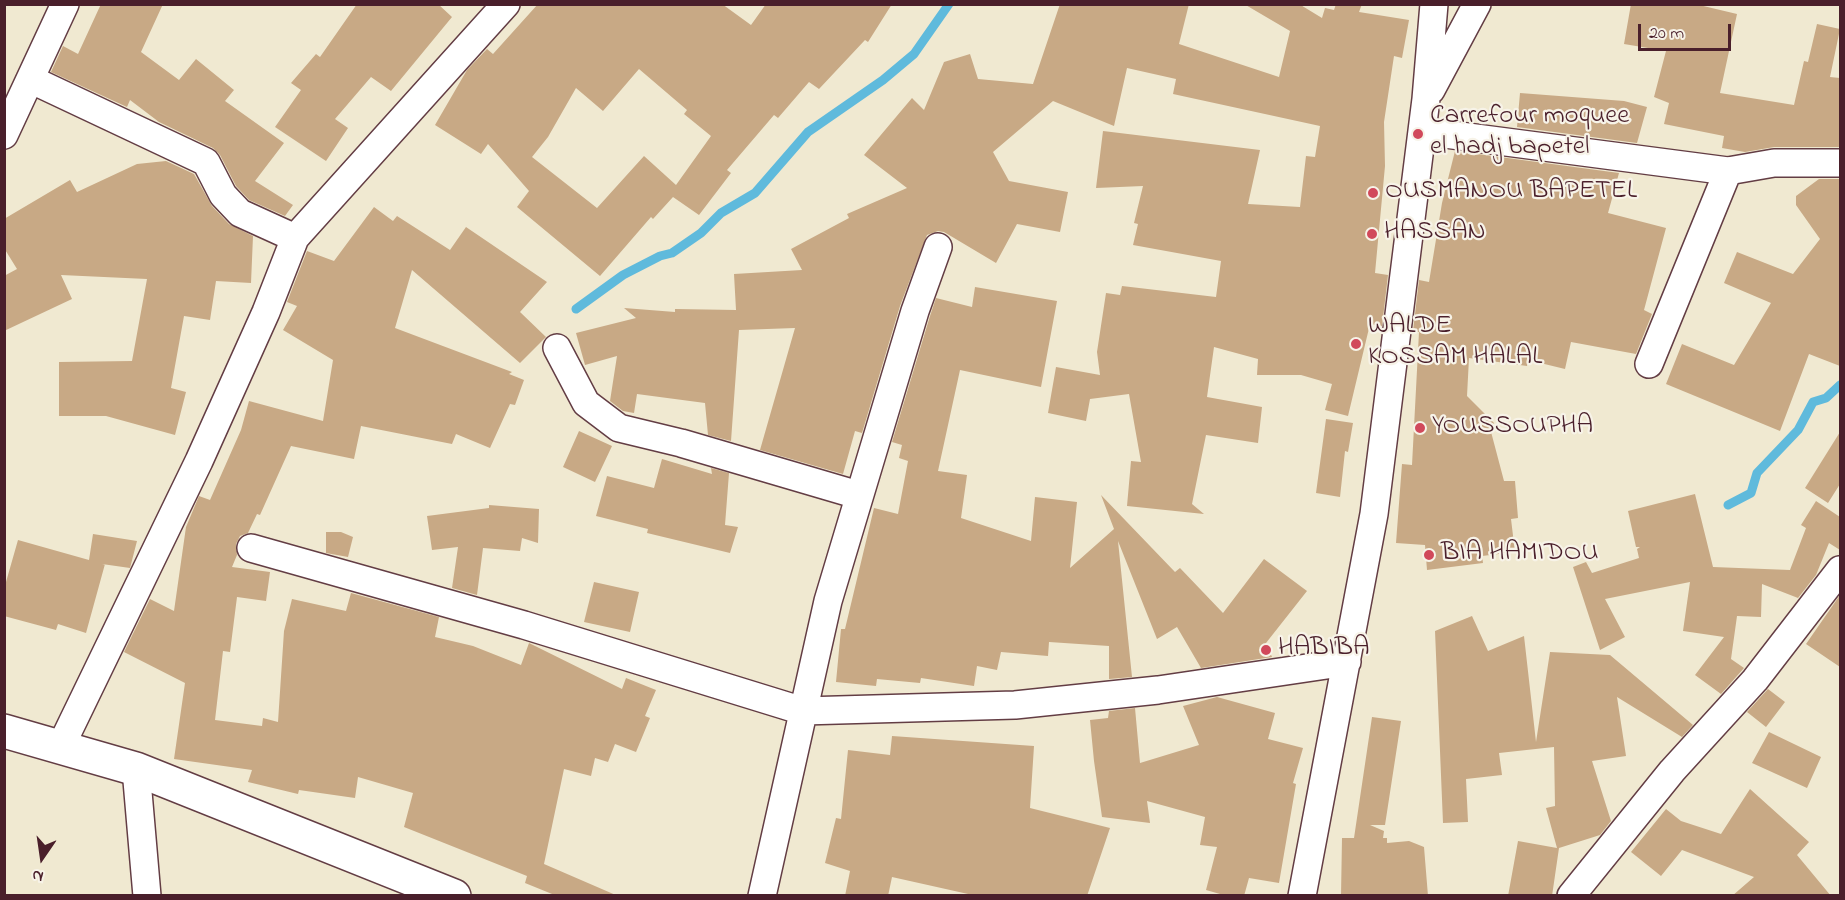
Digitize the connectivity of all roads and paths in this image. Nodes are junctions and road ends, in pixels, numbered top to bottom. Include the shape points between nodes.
1 (65, 4) edge
2 (506, 4) edge
3 (1434, 4) edge
4 (1477, 4) edge
5 (32, 80) junction
6 (1426, 99) junction
7 (1422, 131) junction
8 (4, 135) edge
9 (1840, 164) edge
10 (1728, 171) junction
11 (295, 238) junction
12 (938, 247) dead end
13 (557, 348) dead end
14 (1649, 364) dead end
15 (858, 495) junction
16 (251, 548) dead end
17 (1840, 570) edge
18 (1347, 662) junction
19 (803, 711) junction
20 (4, 731) edge
21 (61, 746) junction
22 (136, 770) junction
23 (147, 896) edge
24 (454, 896) edge
25 (762, 896) edge
26 (1302, 896) edge
27 (1571, 896) edge

1 - 5 street
2 - 11 street
3 - 6 street
4 - 6 street
5 - 8 street
5 - 11 street via 206,162 223,195 240,213
6 - 7 street
7 - 10 street
7 - 18 street via 1374,514
9 - 10 street via 1774,163
10 - 14 street
11 - 21 street via 199,462
12 - 15 street
13 - 15 street via 586,403 619,428
15 - 19 street
16 - 19 street via 524,625
17 - 27 street via 1755,680 1672,771
18 - 19 street via 1158,690 1015,705
18 - 26 street
19 - 25 street
20 - 21 street
21 - 22 street
22 - 23 street
22 - 24 street

